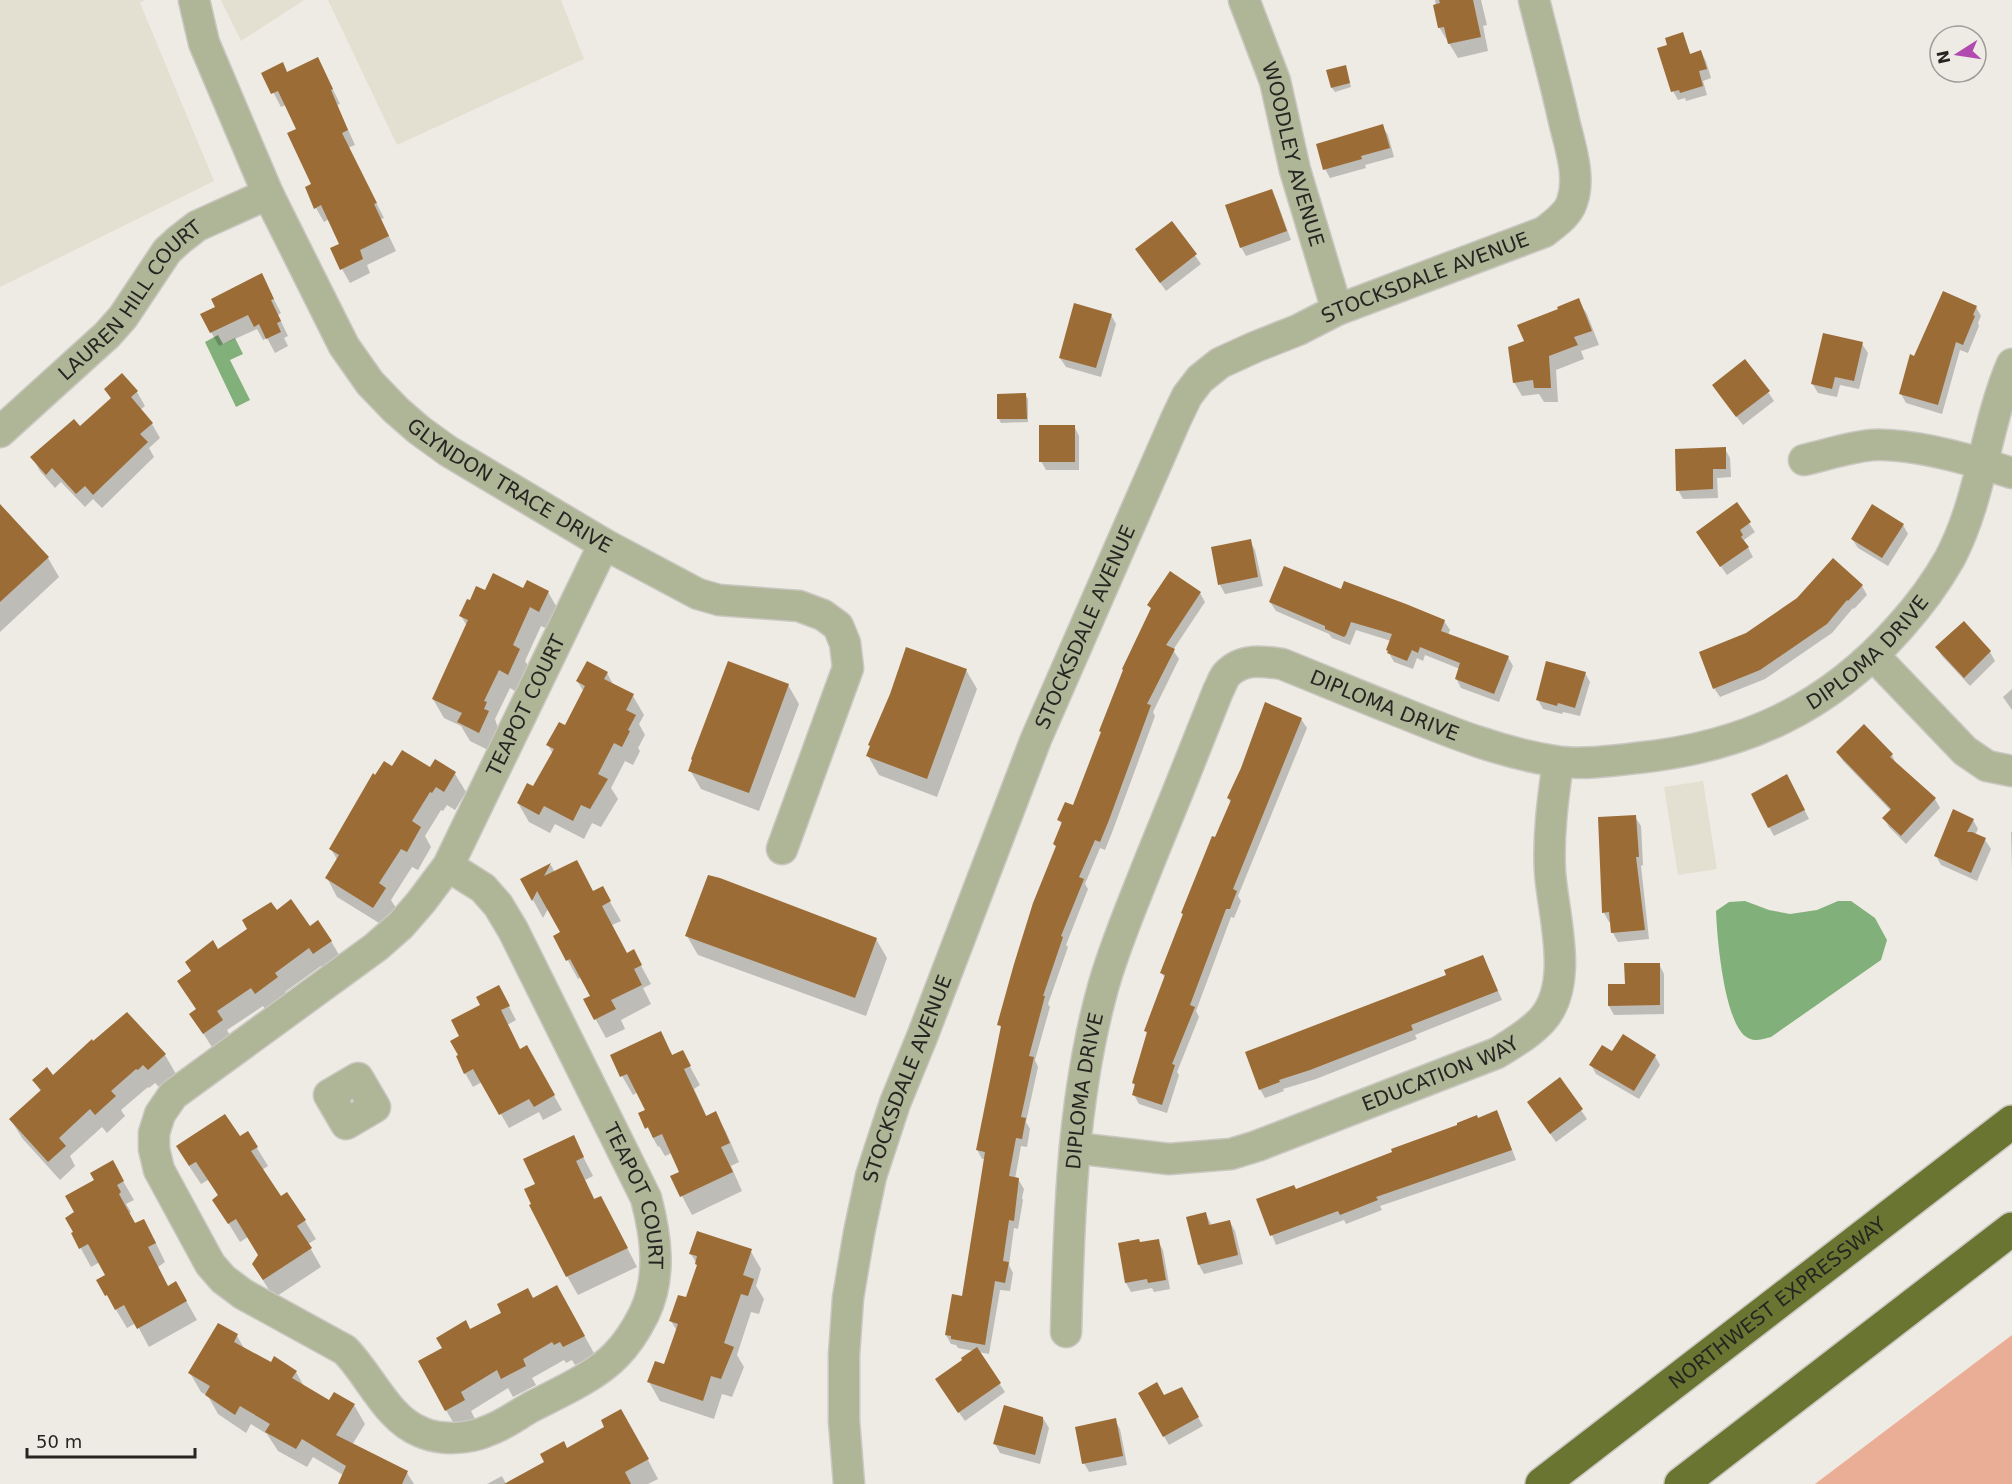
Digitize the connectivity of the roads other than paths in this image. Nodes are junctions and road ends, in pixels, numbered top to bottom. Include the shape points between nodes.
1 (194, 0) edge
2 (1245, 0) edge
3 (1534, 0) edge
4 (268, 194) junction
5 (1337, 310) junction
6 (2012, 364) edge
7 (1, 429) edge
8 (1804, 460) dead end
9 (1982, 464) junction
10 (2012, 473) edge
11 (604, 544) junction
12 (1874, 656) junction
13 (1557, 762) junction
14 (2012, 771) edge
15 (782, 849) dead end
16 (448, 866) junction
17 (2012, 1122) edge
18 (1075, 1148) junction
19 (2012, 1229) edge
20 (1066, 1332) dead end
21 (849, 1484) edge
22 (1542, 1484) edge
23 (1681, 1484) edge

1 - 4 street, GLYNDON TRACE DRIVE via 204,42
2 - 5 street, WOODLEY AVENUE via 1275,81 1295,170
3 - 5 street, STOCKSDALE AVENUE via 1574,162 1576,189 1572,206 1544,232
4 - 7 street, LAUREN HILL COURT via 196,226 179,240 107,335
4 - 11 street, GLYNDON TRACE DRIVE via 344,346 370,383 396,410 448,451
5 - 21 street, STOCKSDALE AVENUE via 1220,363 1187,396 1036,739 895,1103 872,1176 848,1298 844,1421
6 - 9 street, DIPLOMA DRIVE via 2000,391
8 - 9 street via 1869,446 1896,445
9 - 10 street
9 - 12 street, DIPLOMA DRIVE via 1967,521 1949,559 1916,608
11 - 15 street, GLYNDON TRACE DRIVE via 698,594 720,600 799,606 838,626 848,668
11 - 16 street, TEAPOT COURT
12 - 13 street, DIPLOMA DRIVE via 1836,688 1756,732 1666,755
12 - 14 street via 1965,751 1987,766
13 - 18 street, EDUCATION WAY via 1549,841 1561,963 1556,993 1544,1018 1521,1038 1497,1053 1231,1154 1169,1159
13 - 18 street, DIPLOMA DRIVE via 1508,752 1452,733 1281,664 1258,661 1239,666 1227,675 1104,984 1085,1068
16 - 16 street, TEAPOT COURT via 408,918 376,947 172,1095 160,1114 154,1149 159,1170 210,1264 223,1280 345,1350 408,1426 433,1436 465,1437 488,1431 593,1373 616,1356 644,1313 654,1285 656,1257 646,1198 513,930 483,888
17 - 22 highway, NORTHWEST EXPRESSWAY
18 - 20 street, DIPLOMA DRIVE
19 - 23 highway

